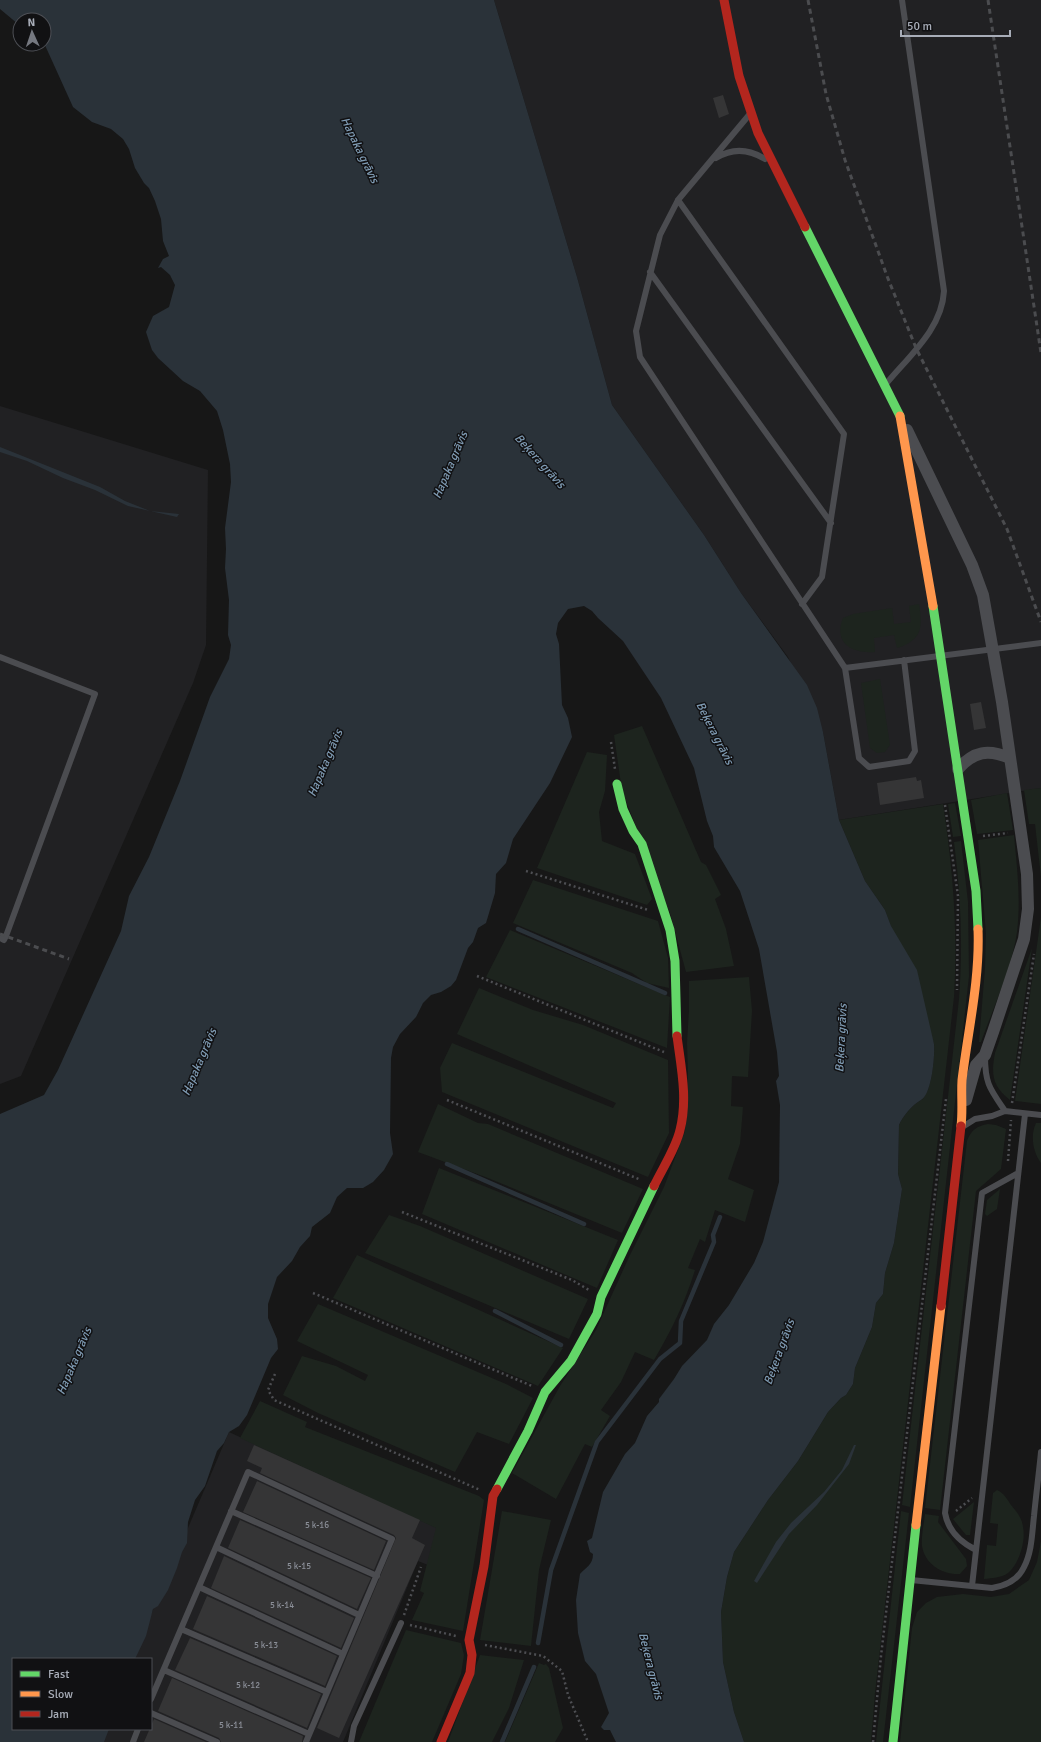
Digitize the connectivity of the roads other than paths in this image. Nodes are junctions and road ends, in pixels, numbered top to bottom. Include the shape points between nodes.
1 (724, 0) edge
2 (902, 0) edge
3 (750, 113) junction
4 (711, 161) junction
5 (772, 162) junction
6 (678, 200) junction
7 (650, 272) junction
8 (885, 386) junction
9 (902, 420) junction
10 (831, 523) junction
11 (802, 604) junction
12 (1041, 643) edge
13 (992, 650) junction
14 (941, 655) junction
15 (0, 657) edge
16 (904, 660) junction
17 (845, 668) junction
18 (1010, 758) junction
19 (958, 769) junction
20 (617, 784) road end
21 (0, 938) edge
22 (985, 1055) junction
23 (963, 1112) junction
24 (1008, 1112) junction
25 (1025, 1114) junction
26 (1041, 1115) edge
27 (961, 1128) junction
28 (1018, 1173) junction
29 (1041, 1452) edge
30 (231, 1511) junction
31 (216, 1547) junction
32 (976, 1550) junction
33 (377, 1576) junction
34 (910, 1580) junction
35 (972, 1586) junction
36 (199, 1588) junction
37 (359, 1615) junction
38 (401, 1623) road end
39 (181, 1629) junction
40 (343, 1654) junction
41 (164, 1670) junction
42 (327, 1692) junction
43 (152, 1697) edge
44 (152, 1713) edge
45 (138, 1730) edge
46 (309, 1734) junction
47 (133, 1742) edge
48 (217, 1742) edge
49 (306, 1742) edge
50 (351, 1742) edge
51 (441, 1742) edge
52 (893, 1742) edge

1 - 3 street via 733,52
2 - 8 lane via 944,291 941,312 933,327
3 - 4 lane
3 - 5 street
4 - 5 lane via 729,152 744,151
4 - 6 lane
5 - 8 street
6 - 7 lane via 660,235
6 - 10 lane via 844,434
7 - 10 lane
7 - 11 lane via 636,331 640,357
8 - 9 street
9 - 13 street via 972,565 983,595
9 - 14 street
10 - 11 lane via 822,577
11 - 17 lane
12 - 13 lane
13 - 14 lane
13 - 18 street
14 - 16 lane
14 - 19 street
15 - 21 lane via 95,694 6,936 4,940
16 - 17 lane
16 - 17 lane via 915,751 909,761 869,766 859,758
18 - 19 street via 998,753 978,754 971,756
18 - 22 street via 1021,831 1028,909 1024,939
19 - 23 street via 976,891 978,939 976,976 962,1082
20 - 51 street via 623,809 642,844 665,916 675,961 676,1031 684,1087 684,1111 680,1132 601,1297 597,1314 571,1361 545,1392 528,1431 493,1496 484,1566 469,1640 472,1655 470,1673
22 - 23 street via 976,1065
22 - 24 lane via 989,1087
23 - 27 street
24 - 25 lane
24 - 27 lane via 975,1119
25 - 26 lane
25 - 28 lane
27 - 34 street
28 - 32 lane
28 - 32 lane via 982,1193 945,1513 947,1525 963,1543
29 - 35 lane via 1032,1537 1024,1568 1011,1582 1000,1586
30 - 31 lane
30 - 33 lane
30 - 33 lane via 248,1472 392,1539
31 - 36 lane
31 - 37 lane
32 - 35 lane
33 - 37 lane
34 - 35 lane
34 - 52 street
36 - 39 lane
36 - 40 lane
37 - 40 lane
38 - 50 lane via 354,1726
39 - 41 lane
39 - 42 lane
40 - 42 lane
41 - 43 lane
41 - 46 lane
42 - 46 lane
44 - 48 lane
45 - 47 lane
46 - 49 lane

